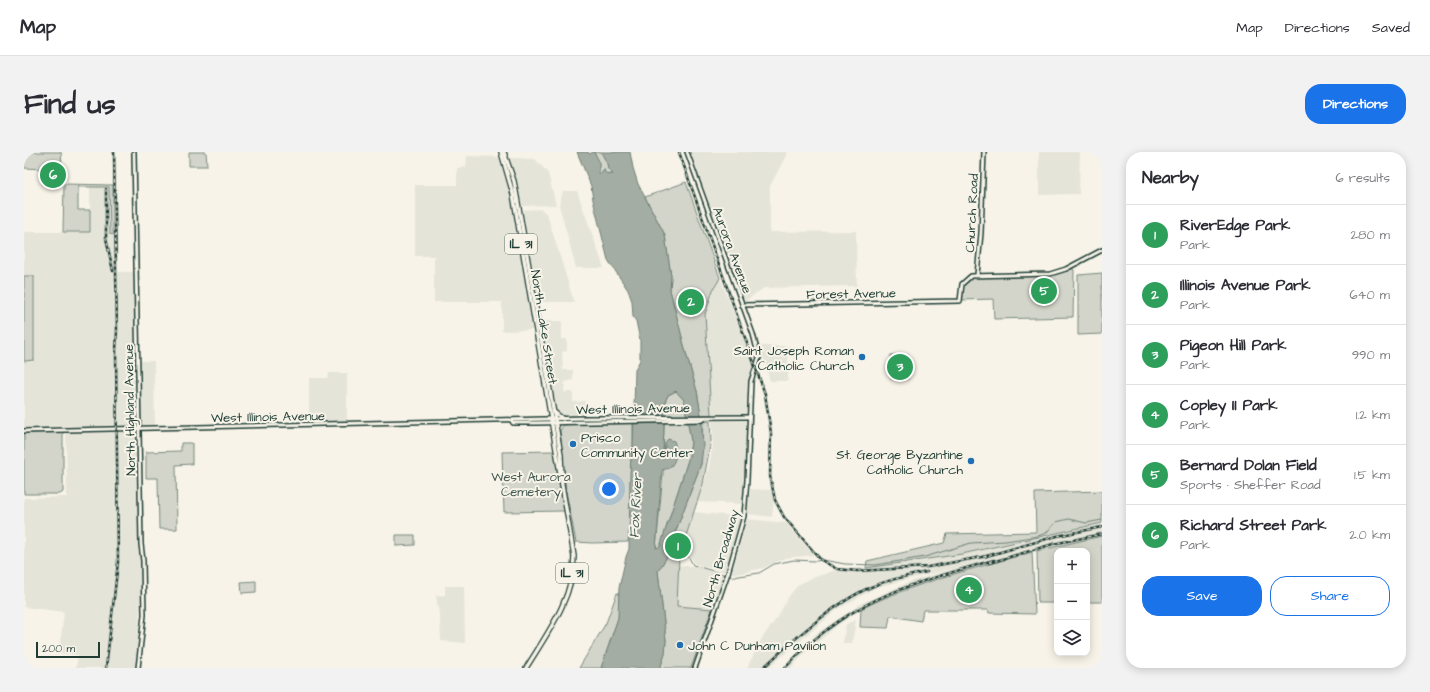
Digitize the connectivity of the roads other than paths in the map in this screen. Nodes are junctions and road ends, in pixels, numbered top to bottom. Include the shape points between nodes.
1 (134, 152) edge
2 (501, 152) edge
3 (504, 152) edge
4 (687, 152) edge
5 (984, 152) edge
6 (1102, 250) edge
7 (977, 275) junction
8 (742, 305) junction
9 (759, 356) joint
10 (553, 411) junction
11 (749, 417) junction
12 (563, 419) junction
13 (631, 419) junction
14 (552, 421) junction
15 (139, 429) junction
16 (24, 431) edge
17 (138, 668) edge
18 (526, 668) edge
19 (695, 668) edge

1 - 15 main road, North Highland Avenue
2 - 14 main road, North Lake Street / IL 31 via 513,194
3 - 10 main road, North Lake Street via 514,181
4 - 8 main road, Aurora Avenue
5 - 7 main road, Church Road
6 - 7 main road via 1054,273
7 - 8 main road, Forest Avenue via 963,282 960,301
8 - 9 main road, Aurora Avenue
9 - 11 main road, North Broadway via 751,378
10 - 12 main road
10 - 14 main road, North Lake Street
11 - 13 main road, West Illinois Avenue
11 - 19 main road, North Broadway via 744,516 727,577
12 - 13 main road, West Illinois Avenue
12 - 14 main road, West Illinois Avenue
13 - 14 main road, West Illinois Avenue
14 - 15 main road, West Illinois Avenue
14 - 18 main road, North Lake Street / IL 31 via 562,466 562,482 573,547 573,571 563,605
15 - 16 main road, West Illinois Avenue
15 - 17 main road, North Highland Avenue via 144,615

